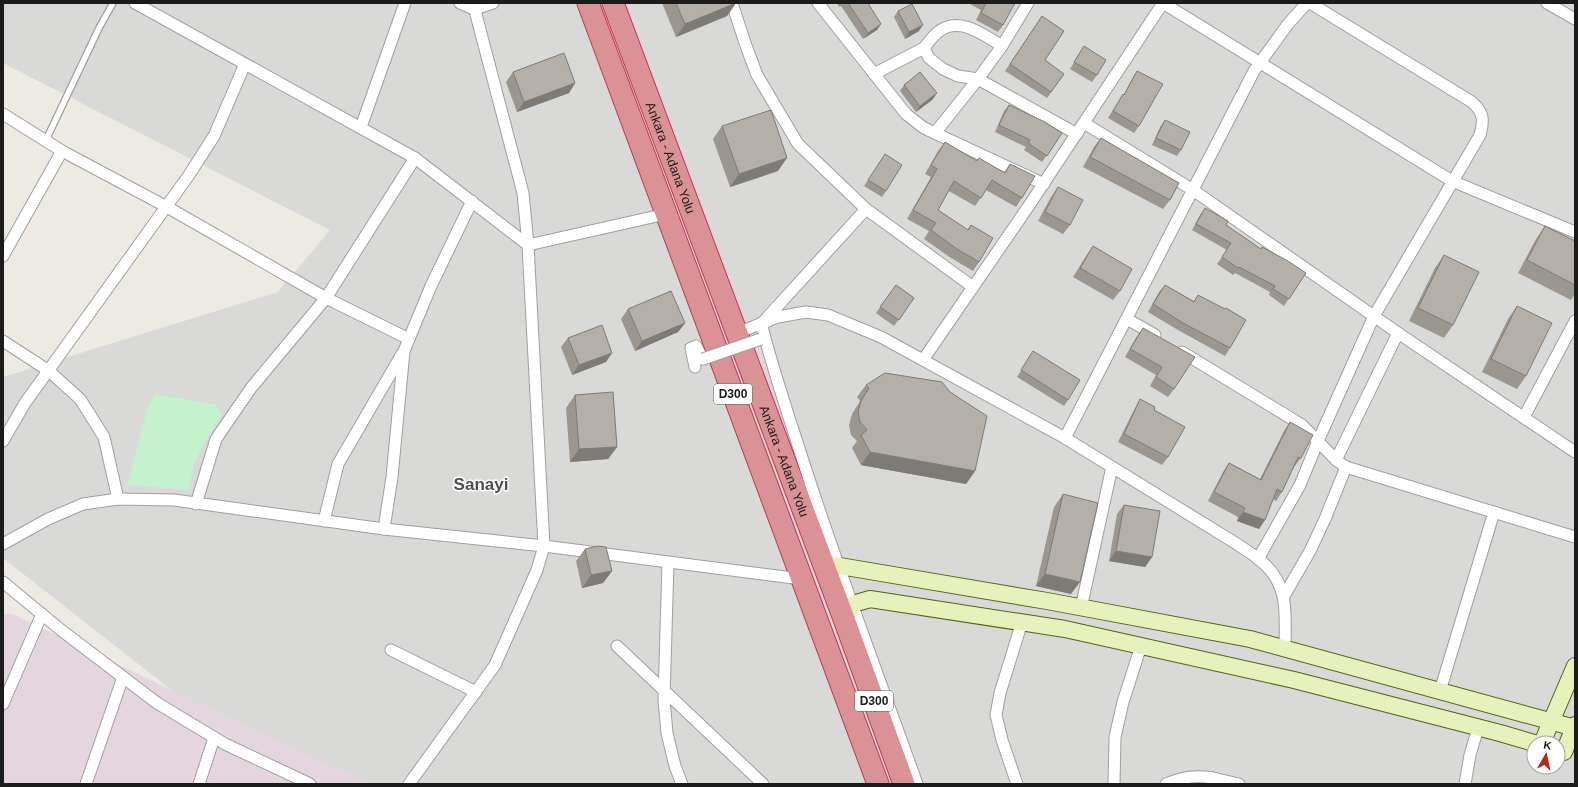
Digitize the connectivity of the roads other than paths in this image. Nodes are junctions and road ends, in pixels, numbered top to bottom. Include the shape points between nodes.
1 (113, 3) edge
2 (135, 3) edge
3 (405, 3) edge
4 (460, 3) edge
5 (493, 3) edge
6 (588, 3) edge
7 (613, 3) edge
8 (732, 3) edge
9 (818, 3) edge
10 (1028, 3) edge
11 (1163, 3) edge
12 (1308, 3) edge
13 (1547, 3) edge
14 (474, 6) edge
15 (1575, 19) edge
16 (1002, 46) junction
17 (924, 48) junction
18 (245, 64) junction
19 (1259, 64) junction
20 (874, 74) junction
21 (978, 79) junction
22 (3, 114) edge
23 (1084, 123) junction
24 (361, 127) junction
25 (935, 133) junction
26 (1077, 134) junction
27 (46, 140) junction
28 (62, 151) junction
29 (415, 158) junction
30 (1452, 181) junction
31 (1044, 184) junction
32 (1193, 190) junction
33 (472, 201) junction
34 (167, 207) junction
35 (866, 209) junction
36 (666, 214) junction
37 (1575, 232) edge
38 (528, 245) junction
39 (3, 256) edge
40 (973, 286) junction
41 (326, 298) junction
42 (1374, 316) junction
43 (1127, 319) junction
44 (1575, 321) edge
45 (762, 323) junction
46 (737, 333) junction
47 (1398, 333) junction
48 (409, 339) junction
49 (1161, 339) edge
50 (3, 341) edge
51 (1175, 347) edge
52 (404, 351) junction
53 (923, 360) junction
54 (699, 363) dead end
55 (772, 366) junction
56 (49, 371) junction
57 (1524, 417) junction
58 (1065, 438) junction
59 (3, 441) edge
60 (1318, 441) junction
61 (1575, 452) edge
62 (1341, 464) junction
63 (1112, 467) junction
64 (118, 499) junction
65 (196, 504) junction
66 (1494, 512) junction
67 (324, 521) junction
68 (384, 529) junction
69 (1575, 537) edge
70 (3, 544) edge
71 (544, 546) junction
72 (1258, 559) junction
73 (668, 562) junction
74 (830, 565) junction
75 (802, 579) junction
76 (3, 582) edge
77 (1284, 596) junction
78 (1081, 608) junction
79 (848, 612) junction
80 (42, 614) junction
81 (1022, 622) junction
82 (617, 646) dead end
83 (1141, 646) junction
84 (1284, 648) junction
85 (391, 650) dead end
86 (1575, 666) edge
87 (123, 677) junction
88 (1440, 690) junction
89 (664, 691) junction
90 (476, 692) junction
91 (3, 704) edge
92 (1552, 721) junction
93 (1575, 727) edge
94 (1478, 728) junction
95 (1546, 735) edge
96 (214, 738) junction
97 (1526, 741) edge
98 (1566, 753) edge
99 (1212, 781) edge
100 (86, 784) edge
101 (199, 784) edge
102 (310, 784) edge
103 (410, 784) edge
104 (682, 784) edge
105 (763, 784) edge
106 (878, 784) edge
107 (904, 784) edge
108 (917, 784) edge
109 (1016, 784) edge
110 (1114, 784) edge
111 (1166, 784) edge
112 (1239, 784) edge
113 (1465, 784) edge

1 - 27 lane
2 - 18 street
3 - 24 street
4 - 14 street
5 - 14 street
6 - 36 highway, Ankara - Adana Yolu / D300
7 - 46 highway, Ankara - Adana Yolu / D300
8 - 35 street via 757,75 798,144
9 - 20 street
10 - 16 street
11 - 19 street
11 - 23 street
12 - 19 street via 1288,24
12 - 30 street via 1480,109 1483,118 1480,135
13 - 15 street
14 - 38 street via 523,194
16 - 17 street via 972,28 958,25 939,31
16 - 21 street
17 - 20 street
17 - 21 street via 929,58 943,69 958,76
18 - 24 street
18 - 34 street via 214,136
19 - 30 street
19 - 32 street
20 - 25 street via 906,114
21 - 25 street
21 - 26 street
22 - 27 street
23 - 26 street
23 - 32 street
24 - 29 street
25 - 31 street
26 - 31 street
27 - 28 street
28 - 34 street
28 - 39 street
29 - 33 street
29 - 41 street
30 - 37 street
30 - 42 street
31 - 40 street
32 - 42 street
32 - 43 street
33 - 38 street
33 - 48 street
34 - 41 street
34 - 56 street
35 - 40 street
35 - 45 street
36 - 38 street
36 - 75 highway, Ankara - Adana Yolu / D300
38 - 71 street
40 - 53 street
41 - 48 street
41 - 65 street via 251,388 216,440
42 - 47 street
42 - 60 street
43 - 49 street
43 - 58 street
44 - 57 street
45 - 46 street
45 - 53 street via 806,312 828,315 881,337
45 - 55 street
46 - 74 highway, Ankara - Adana Yolu / D300
47 - 57 street
47 - 62 street
48 - 52 street
50 - 56 street
51 - 60 street via 1302,425
52 - 67 street via 338,464
52 - 68 street via 392,477
53 - 58 street
54 - 55 street, bridge via 761,339 766,365
55 - 74 street
56 - 59 street via 25,403
56 - 64 street via 80,399 104,437
57 - 61 street
58 - 63 street
60 - 62 street
60 - 72 street via 1300,485
62 - 66 street
62 - 77 street via 1325,519
63 - 72 street
63 - 78 street
64 - 65 street via 174,500
64 - 70 street via 83,504 48,519
65 - 67 street
66 - 69 street
66 - 88 street
67 - 68 street
68 - 71 street
71 - 73 street
71 - 90 street via 537,570 495,665
72 - 77 street via 1276,577
73 - 75 street
73 - 89 street
74 - 78 main road
74 - 79 highway, Ankara - Adana Yolu / D300
75 - 106 highway, Ankara - Adana Yolu / D300
76 - 80 street
77 - 84 street
78 - 84 main road via 1250,639
79 - 81 main road via 870,599
79 - 107 highway, Ankara - Adana Yolu / D300
79 - 108 street
80 - 87 street
80 - 91 street
81 - 83 main road
81 - 109 street via 1000,693 996,715
82 - 89 street
83 - 94 main road via 1294,680
83 - 110 street via 1115,737
84 - 88 main road
85 - 90 street
86 - 92 main road
87 - 96 street via 157,704
87 - 100 street
88 - 92 main road
89 - 104 street via 667,732
89 - 105 street
90 - 103 street
92 - 93 main road
92 - 95 main road
93 - 98 main road
94 - 97 main road
94 - 113 street
96 - 101 street
96 - 102 street
99 - 111 street via 1200,776 1185,777
99 - 112 street

